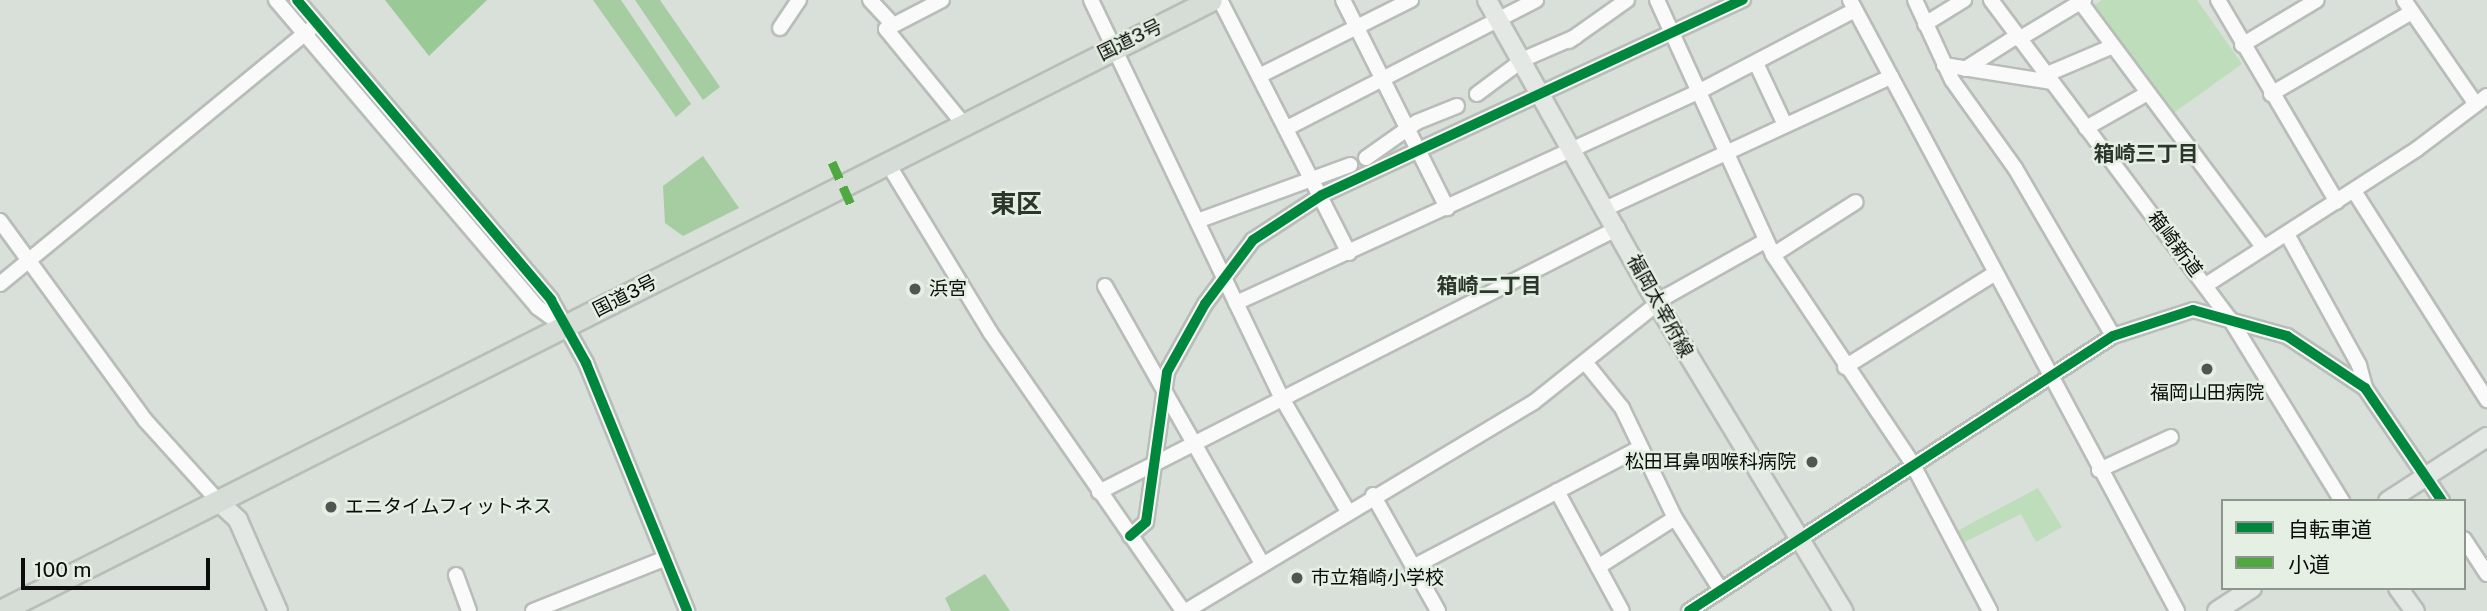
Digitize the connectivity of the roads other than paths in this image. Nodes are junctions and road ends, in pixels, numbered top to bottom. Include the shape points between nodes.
1 (276, 0) edge
2 (297, 0) edge
3 (799, 0) edge
4 (870, 0) edge
5 (942, 0) edge
6 (1091, 0) edge
7 (1211, 0) edge
8 (1220, 0) edge
9 (1343, 0) edge
10 (1411, 0) edge
11 (1487, 0) edge
12 (1536, 0) edge
13 (1627, 0) edge
14 (1657, 0) edge
15 (1742, 0) edge
16 (1915, 0) edge
17 (1964, 0) edge
18 (1991, 0) edge
19 (2317, 0) edge
20 (2081, 1) edge
21 (2223, 2) edge
22 (1852, 5) edge
23 (2408, 6) edge
24 (1497, 20) junction
25 (317, 24) junction
26 (1925, 24) junction
27 (893, 25) junction
28 (1357, 27) junction
29 (780, 28) dead end
30 (1673, 34) junction
31 (303, 35) junction
32 (2018, 37) junction
33 (2242, 45) junction
34 (1113, 47) junction
35 (2111, 47) junction
36 (1524, 60) junction
37 (1756, 63) junction
38 (1944, 65) junction
39 (1965, 69) junction
40 (1261, 75) junction
41 (1891, 76) junction
42 (1382, 78) junction
43 (2048, 78) junction
44 (1698, 92) junction
45 (1541, 93) junction
46 (2146, 94) junction
47 (2270, 94) junction
48 (2481, 99) edge
49 (1785, 125) junction
50 (965, 126) junction
51 (1410, 127) junction
52 (1289, 128) junction
53 (2086, 128) junction
54 (1419, 150) junction
55 (1568, 150) junction
56 (1724, 150) junction
57 (888, 164) junction
58 (1313, 175) junction
59 (2354, 191) junction
60 (1322, 195) junction
61 (1856, 202) dead end
62 (2337, 202) junction
63 (1447, 208) junction
64 (1607, 208) junction
65 (1200, 220) junction
66 (0, 221) edge
67 (1618, 228) junction
68 (2287, 234) junction
69 (1765, 241) junction
70 (2264, 248) junction
71 (1349, 253) junction
72 (1773, 255) junction
73 (29, 259) junction
74 (1224, 274) junction
75 (1994, 274) junction
76 (0, 284) edge
77 (2206, 285) junction
78 (1105, 286) dead end
79 (1236, 303) junction
80 (1658, 305) junction
81 (2230, 319) junction
82 (564, 326) junction
83 (2113, 336) junction
84 (1585, 362) junction
85 (1845, 367) junction
86 (2053, 376) junction
87 (1164, 384) junction
88 (2365, 388) junction
89 (1283, 400) junction
90 (2487, 400) edge
91 (2171, 437) dead end
92 (2487, 437) edge
93 (1196, 445) junction
94 (1640, 448) junction
95 (1912, 463) junction
96 (1150, 468) junction
97 (2099, 470) junction
98 (2427, 476) junction
99 (1557, 491) junction
100 (1099, 492) junction
101 (1373, 495) junction
102 (2341, 499) edge
103 (2391, 499) edge
104 (2441, 499) edge
105 (219, 502) junction
106 (1347, 510) junction
107 (1675, 518) junction
108 (1130, 536) junction
109 (1796, 537) junction
110 (2466, 542) edge
111 (666, 558) junction
112 (1262, 563) junction
113 (1413, 567) junction
114 (1598, 567) junction
115 (2487, 574) edge
116 (457, 575) dead end
117 (1718, 587) junction
118 (2249, 590) edge
119 (2399, 590) edge
120 (0, 611) edge
121 (278, 611) edge
122 (469, 611) edge
123 (533, 611) edge
124 (687, 611) edge
125 (1184, 611) edge
126 (1438, 611) edge
127 (1622, 611) edge
128 (1689, 611) edge
129 (1843, 611) edge
130 (1990, 611) edge
131 (2177, 611) edge
132 (2217, 611) edge
133 (2414, 611) edge

1 - 31 street
2 - 25 street
3 - 29 street
4 - 27 street
5 - 27 street
6 - 34 street
7 - 34 highway, 国道3号
8 - 40 street
9 - 28 street
10 - 28 street
11 - 24 main road, 福岡太宰府線
12 - 24 street
13 - 36 street via 1575,37
14 - 30 street
15 - 30 street
16 - 26 street
17 - 26 street
18 - 32 street, 箱崎新道
19 - 33 street
20 - 32 street
20 - 35 street
21 - 33 street
22 - 37 street
22 - 41 street
23 - 47 street
23 - 48 street
24 - 36 main road, 福岡太宰府線
24 - 42 street
25 - 31 street
25 - 82 street via 551,300
26 - 38 street
27 - 50 street via 886,29
28 - 40 street
28 - 42 street
30 - 44 street
30 - 45 street
31 - 73 street
31 - 82 street via 537,307
32 - 39 street
32 - 43 street, 箱崎新道
33 - 47 street
34 - 50 highway, 国道3号
34 - 65 street
35 - 43 street
35 - 46 street
36 - 45 main road, 福岡太宰府線
36 - 51 street via 1457,106
37 - 44 street
37 - 49 street
38 - 39 street
38 - 83 street via 2015,168
39 - 43 street
40 - 52 street
41 - 49 street
41 - 75 street
42 - 51 street
42 - 52 street
43 - 53 street, 箱崎新道
44 - 55 street
44 - 56 street
45 - 54 street
45 - 55 main road, 福岡太宰府線
46 - 53 street
46 - 70 street
47 - 62 street
48 - 59 street
49 - 56 street
50 - 57 highway, 国道3号
51 - 54 street
51 - 58 street via 1366,158
52 - 58 street
53 - 77 street, 箱崎新道
54 - 60 street
54 - 63 street
55 - 63 street
55 - 64 main road, 福岡太宰府線
56 - 64 street
56 - 69 street
57 - 82 highway, 国道3号
57 - 100 street via 990,332
58 - 60 street
58 - 65 street
59 - 62 street
59 - 90 street
60 - 71 street
60 - 74 street via 1284,215
61 - 72 street
62 - 68 street
63 - 71 street
64 - 67 main road, 福岡太宰府線
65 - 74 street
66 - 73 street
67 - 80 main road, 福岡太宰府線
67 - 89 street
68 - 70 street
68 - 88 street via 2359,365
69 - 72 street
69 - 80 street
70 - 77 street
71 - 79 street
72 - 85 street
73 - 76 street
73 - 105 street via 38,280 145,420
74 - 79 street
74 - 87 street
75 - 85 street
75 - 86 street
77 - 81 street, 箱崎新道
78 - 87 street
79 - 89 street
80 - 84 street
80 - 109 main road, 福岡太宰府線
81 - 83 street via 2193,310
81 - 88 street via 2287,336
81 - 102 street, 箱崎新道
82 - 105 highway, 国道3号
82 - 111 street via 586,363
83 - 86 street
84 - 94 street via 1622,408
84 - 101 street via 1534,402
85 - 95 street
86 - 95 street
86 - 97 street
87 - 93 street
87 - 96 street
88 - 98 street
89 - 93 street
89 - 106 street
91 - 97 street
92 - 98 main road
93 - 96 street
93 - 112 street
94 - 99 street
94 - 107 street
95 - 109 street
95 - 130 street
96 - 100 street
96 - 108 street via 1146,522
97 - 131 street
98 - 103 main road
98 - 104 street
99 - 113 street
99 - 114 street
100 - 108 street
101 - 106 street
101 - 113 street
105 - 120 highway, 国道3号
105 - 121 main road via 238,520
106 - 112 street
107 - 114 street
107 - 117 street
108 - 125 street
109 - 117 street
109 - 129 main road, 福岡太宰府線
110 - 115 street
111 - 123 street
111 - 124 street
112 - 125 street
113 - 126 street
114 - 127 street
116 - 122 street
117 - 128 street
118 - 132 main road
119 - 133 main road

